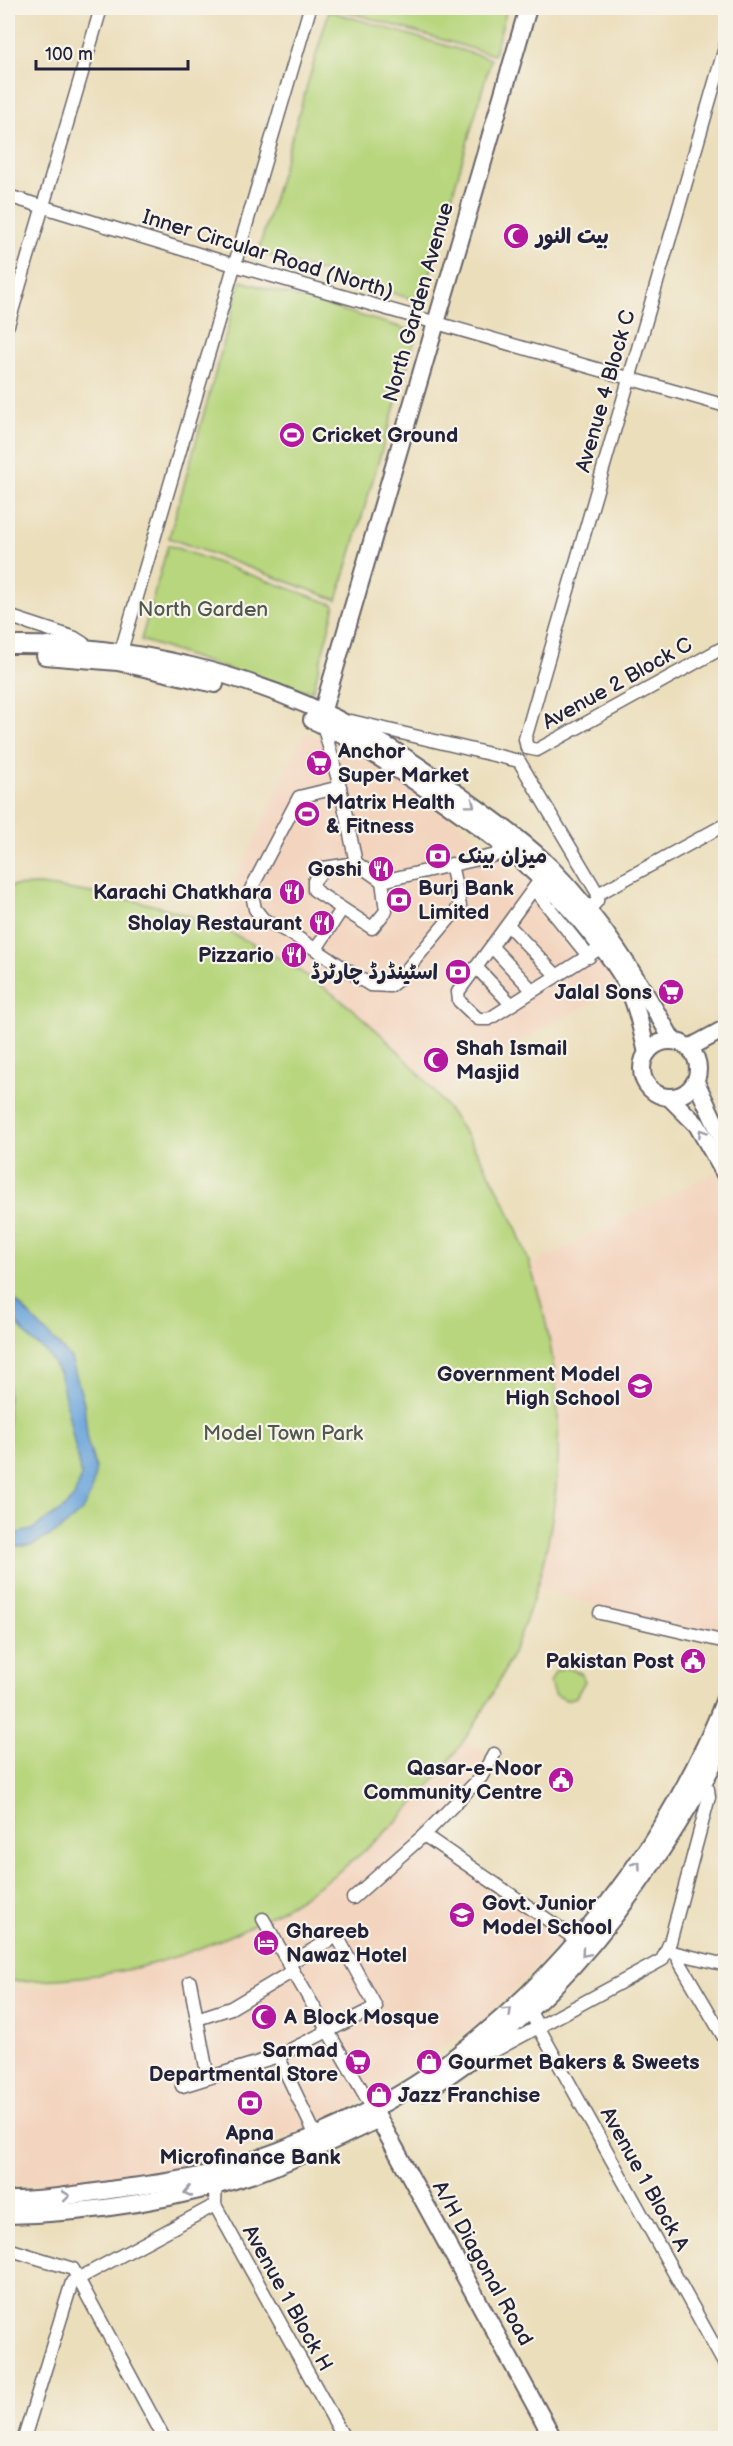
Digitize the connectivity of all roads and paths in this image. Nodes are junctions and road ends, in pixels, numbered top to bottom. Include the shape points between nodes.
1 (101, 8) edge
2 (310, 8) edge
3 (528, 8) edge
4 (726, 44) edge
5 (8, 196) edge
6 (42, 207) junction
7 (234, 265) junction
8 (435, 324) junction
9 (8, 325) edge
10 (629, 380) junction
11 (726, 406) edge
12 (8, 616) edge
13 (8, 645) edge
14 (726, 646) edge
15 (83, 648) junction
16 (8, 656) edge
17 (119, 657) junction
18 (322, 718) junction
19 (527, 748) junction
20 (519, 761) junction
21 (340, 787) junction
22 (726, 824) edge
23 (508, 840) junction
24 (356, 863) junction
25 (451, 864) junction
26 (542, 878) junction
27 (382, 881) junction
28 (598, 894) junction
29 (342, 909) junction
30 (589, 910) junction
31 (508, 925) junction
32 (492, 947) junction
33 (316, 949) junction
34 (595, 952) junction
35 (476, 967) junction
36 (556, 975) junction
37 (532, 990) junction
38 (511, 1004) junction
39 (726, 1028) edge
40 (726, 1041) edge
41 (686, 1049) junction
42 (647, 1053) junction
43 (696, 1082) junction
44 (670, 1098) junction
45 (726, 1146) edge
46 (726, 1176) edge
47 (600, 1612) dead end
48 (726, 1642) edge
49 (726, 1696) edge
50 (720, 1744) edge
51 (494, 1754) dead end
52 (702, 1785) junction
53 (424, 1836) junction
54 (352, 1898) dead end
55 (263, 1919) dead end
56 (577, 1940) junction
57 (673, 1952) junction
58 (726, 1965) edge
59 (290, 1968) junction
60 (190, 1982) dead end
61 (529, 2010) junction
62 (197, 2019) junction
63 (539, 2027) junction
64 (326, 2031) junction
65 (726, 2041) edge
66 (483, 2043) junction
67 (278, 2056) junction
68 (208, 2078) junction
69 (182, 2086) dead end
70 (376, 2114) junction
71 (316, 2136) junction
72 (216, 2179) junction
73 (8, 2200) edge
74 (215, 2205) junction
75 (8, 2215) edge
76 (8, 2249) edge
77 (78, 2279) junction
78 (726, 2367) edge
79 (24, 2439) edge
80 (164, 2439) edge
81 (344, 2439) edge
82 (553, 2439) edge

1 - 6 street
2 - 7 street
3 - 8 main road, North Garden Avenue
4 - 10 street, Avenue 4 Block C
5 - 6 street, Inner Circular Road (North)
6 - 7 street, Inner Circular Road (North)
6 - 9 street
7 - 8 street, Inner Circular Road (North)
7 - 17 street
8 - 10 street, Inner Circular Road (North)
8 - 18 main road, North Garden Avenue
10 - 11 street, Inner Circular Road (North)
10 - 19 street, Avenue 4 Block C via 525,739
12 - 15 street via 75,638
13 - 15 main road
14 - 19 street, Avenue 2 Block C via 537,750
15 - 17 main road
16 - 17 main road
17 - 18 main road via 245,682
18 - 20 street
18 - 21 street
18 - 23 main road via 392,749
19 - 20 street
20 - 28 street
21 - 24 street
21 - 33 street via 299,797 251,889 255,909 263,919
22 - 28 street
23 - 25 street via 496,855
23 - 26 main road
24 - 27 street
24 - 29 street via 324,868 314,881 317,893
25 - 27 street
25 - 33 street via 460,906 394,984 370,985
26 - 30 main road
26 - 31 street
26 - 34 main road
27 - 29 street via 386,911 376,926 369,927
28 - 30 street
29 - 33 street
30 - 41 main road
31 - 32 street
31 - 36 street
32 - 35 street
32 - 37 street
34 - 36 street
34 - 42 main road via 625,981 636,1006
35 - 38 street
35 - 38 street via 457,994 472,1015 483,1021
36 - 37 street
37 - 38 street
39 - 41 main road
40 - 41 main road
41 - 42 main road via 658,1043
41 - 43 main road via 698,1067
42 - 44 main road via 642,1066 644,1080 653,1092
43 - 44 main road via 685,1094
43 - 45 main road
46 -> 44 main road via 697,1125
47 - 48 street
49 - 50 main road
50 - 52 main road
56 -> 50 main road via 638,1864 687,1784
51 - 53 street via 481,1777
52 - 57 street via 708,1789 709,1797
52 -> 61 main road via 621,1909 583,1956
53 - 54 street
53 - 56 street
55 - 59 street
66 -> 56 main road
57 - 58 street
57 - 63 street via 658,1964
57 - 65 street
59 - 62 street via 231,2008
59 - 64 street
59 - 64 street via 337,1936 376,2007
60 - 62 street
61 - 63 street, Avenue 1 Block A
61 - 66 main road
62 - 68 street
63 - 66 street via 496,2050
63 - 78 street, Avenue 1 Block A
64 - 67 street
64 - 70 street
66 - 70 main road via 448,2076
67 - 68 street
67 - 71 street
68 - 69 street
70 - 71 main road
70 - 72 main road via 292,2159
70 - 82 main road, A/H Diagonal Road
71 - 72 main road
73 -> 72 main road
72 - 74 street
72 -> 75 main road via 125,2206
74 - 77 street
74 - 81 street, Avenue 1 Block H
76 - 77 street via 69,2266
77 - 79 street via 68,2290
77 - 80 street

